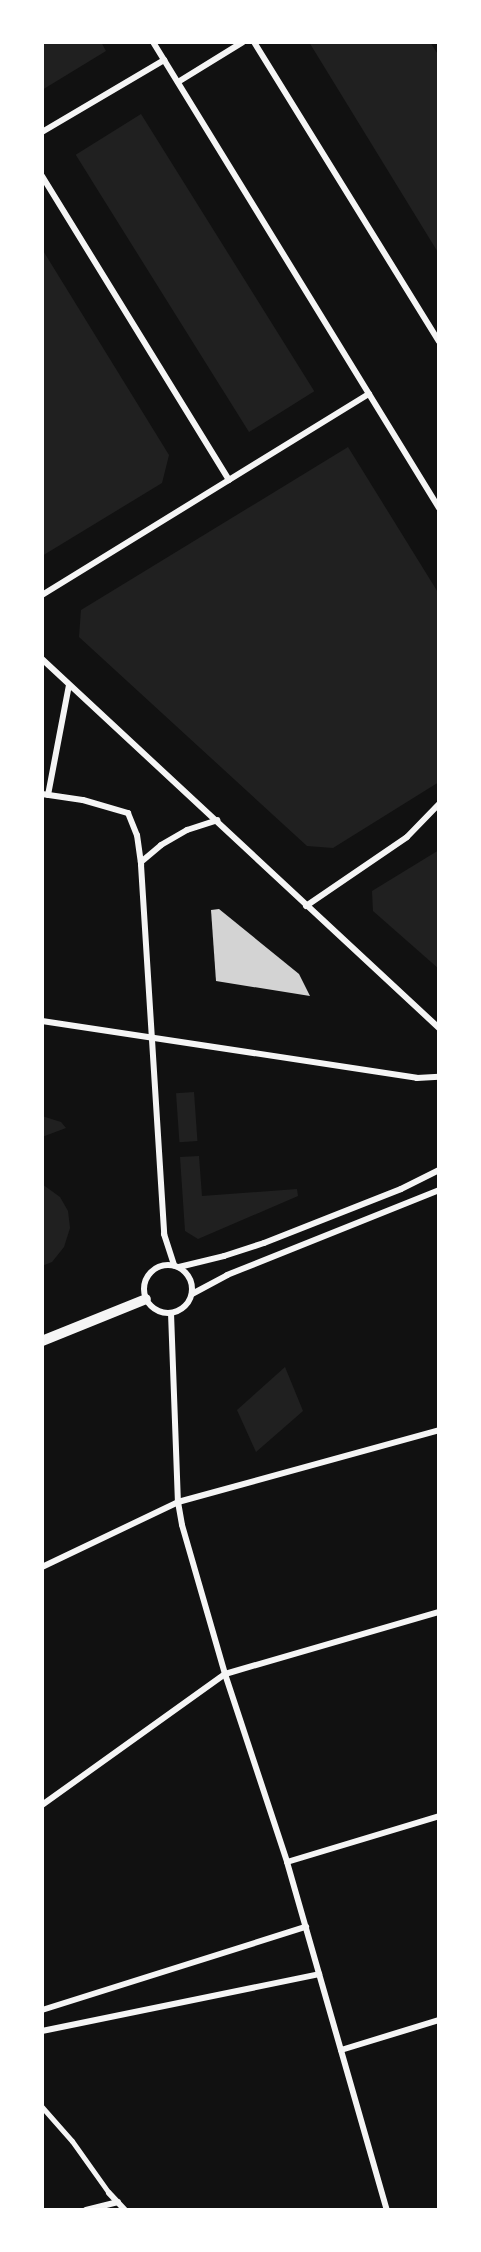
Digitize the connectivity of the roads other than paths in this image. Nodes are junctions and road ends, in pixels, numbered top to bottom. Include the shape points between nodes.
1 (153, 42) edge
2 (243, 42) edge
3 (254, 42) edge
4 (164, 60) junction
5 (178, 82) junction
6 (42, 132) edge
7 (42, 176) edge
8 (439, 341) edge
9 (369, 394) junction
10 (229, 480) junction
11 (439, 508) edge
12 (42, 595) edge
13 (42, 659) edge
14 (69, 685) junction
15 (45, 794) edge
16 (439, 804) edge
17 (217, 820) junction
18 (141, 862) junction
19 (306, 906) junction
20 (42, 1021) edge
21 (439, 1028) edge
22 (151, 1036) junction
23 (439, 1077) edge
24 (439, 1170) edge
25 (439, 1190) edge
26 (177, 1266) junction
27 (192, 1294) junction
28 (146, 1299) junction
29 (171, 1313) junction
30 (42, 1341) edge
31 (439, 1430) edge
32 (178, 1503) junction
33 (42, 1567) edge
34 (439, 1612) edge
35 (225, 1674) junction
36 (42, 1805) edge
37 (439, 1816) edge
38 (287, 1862) junction
39 (306, 1928) junction
40 (319, 1974) junction
41 (42, 2010) edge
42 (439, 2020) edge
43 (42, 2031) edge
44 (341, 2050) junction
45 (42, 2107) edge
46 (109, 2193) joint
47 (118, 2202) junction
48 (86, 2210) edge
49 (125, 2210) edge
50 (387, 2210) edge

1 - 4 street
2 - 5 street
3 - 8 street
4 - 5 street
4 - 6 street
5 - 9 street
7 - 10 street
9 - 10 street
9 - 11 street
10 - 12 street
13 - 14 street
14 - 15 street
14 - 17 street
15 - 18 street via 128,813 137,835
16 - 19 street via 406,837
17 - 18 street via 187,830
17 - 19 street
18 - 22 street
19 - 21 street
20 - 22 street
22 - 23 street via 417,1078
22 - 26 street via 164,1234
24 - 26 street via 264,1243
25 - 27 street via 226,1275
26 - 27 street via 192,1281
26 - 28 street via 166,1264 153,1270 145,1283
27 - 29 street via 184,1307
28 - 29 street via 153,1308
28 - 30 street
29 - 32 street
31 - 32 street
32 - 33 street
32 - 35 street
34 - 35 street
35 - 36 street
35 - 38 street
37 - 38 street
38 - 39 street
39 - 40 street
39 - 41 street
40 - 43 street
40 - 44 street
42 - 44 street
44 - 50 street
45 - 46 street
46 - 47 street
47 - 48 street
47 - 49 street

